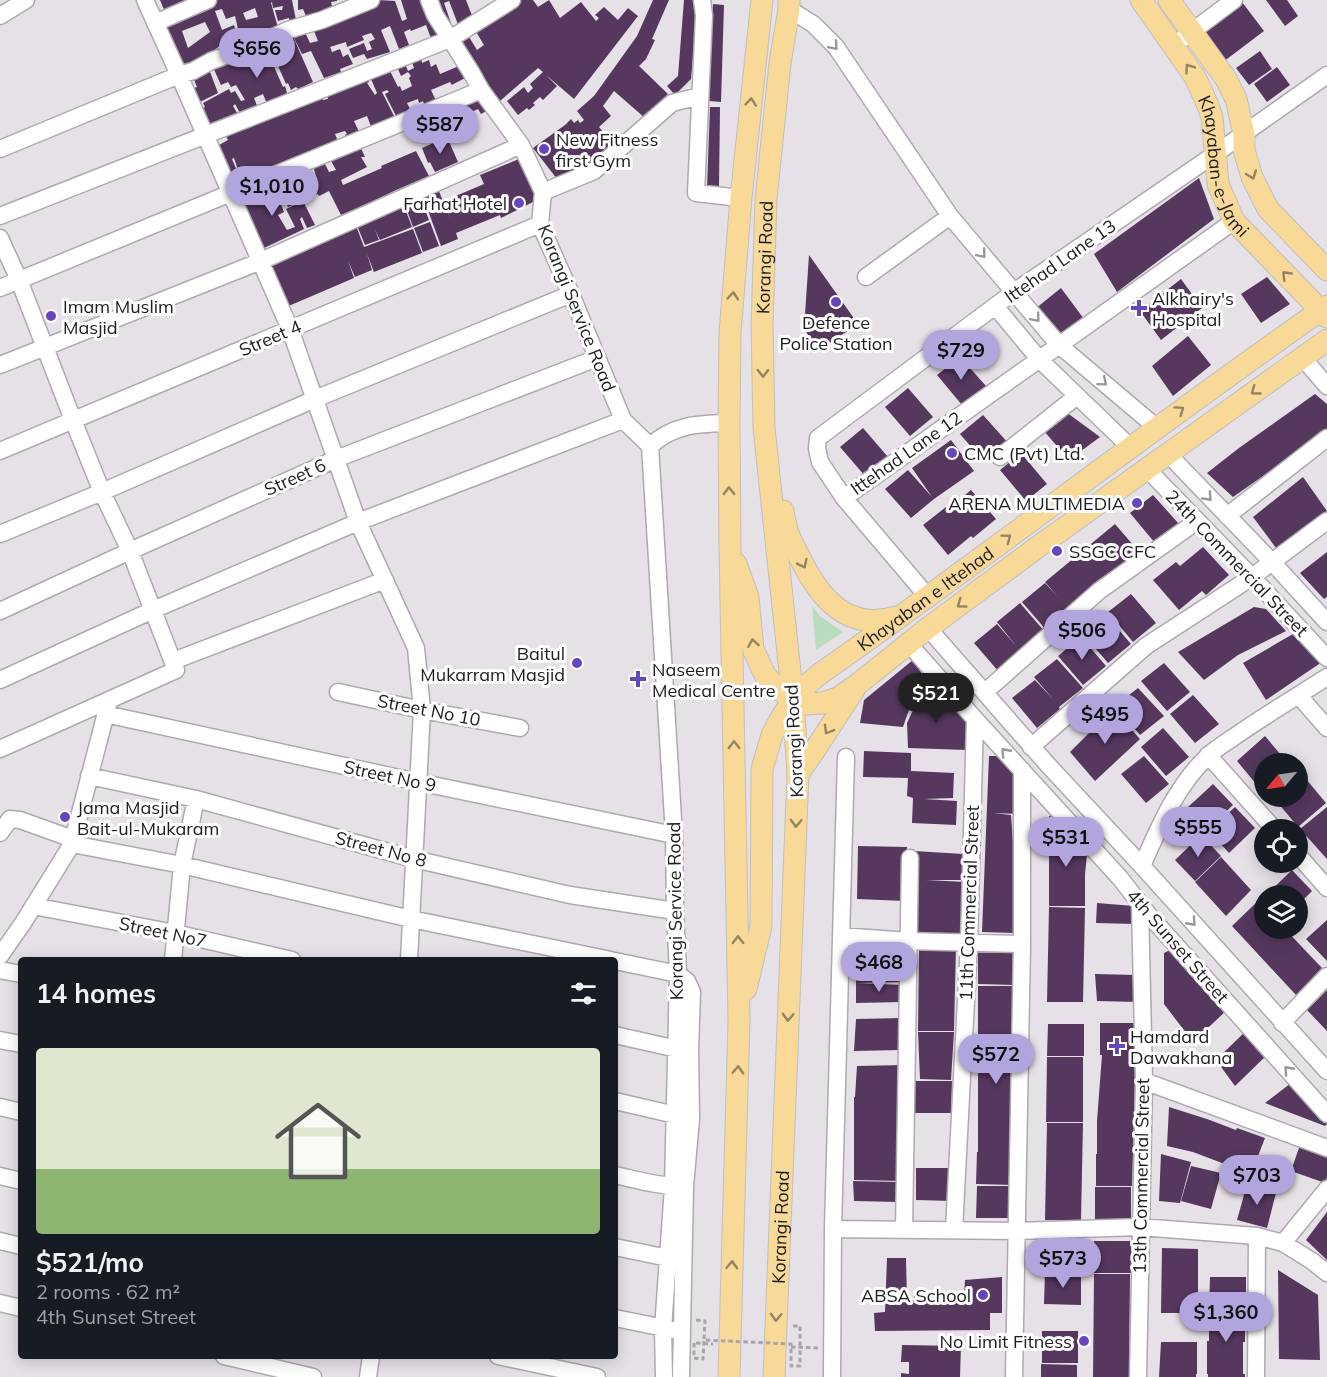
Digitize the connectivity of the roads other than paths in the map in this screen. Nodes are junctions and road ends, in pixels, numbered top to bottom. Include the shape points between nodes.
1 (26, 0) edge
2 (145, 0) edge
3 (208, 0) edge
4 (371, 0) edge
5 (429, 0) edge
6 (512, 0) edge
7 (702, 0) edge
8 (762, 0) edge
9 (1141, 0) edge
10 (1169, 0) edge
11 (1234, 0) edge
12 (789, 4) edge
13 (0, 16) edge
14 (155, 23) junction
15 (1191, 32) junction
16 (450, 39) junction
17 (1172, 45) junction
18 (179, 75) junction
19 (1327, 75) edge
20 (482, 90) junction
21 (699, 96) junction
22 (1244, 134) junction
23 (205, 135) junction
24 (521, 145) junction
25 (0, 149) edge
26 (1215, 154) junction
27 (543, 192) junction
28 (230, 193) junction
29 (741, 198) junction
30 (0, 216) edge
31 (950, 216) junction
32 (1233, 221) junction
33 (540, 224) junction
34 (0, 238) edge
35 (261, 261) junction
36 (1327, 270) edge
37 (866, 277) dead end
38 (20, 280) junction
39 (0, 288) edge
40 (1014, 292) junction
41 (571, 294) junction
42 (995, 306) junction
43 (1325, 311) edge
44 (290, 329) junction
45 (1327, 340) edge
46 (1059, 345) junction
47 (45, 347) junction
48 (1302, 357) junction
49 (597, 358) junction
50 (1039, 359) junction
51 (0, 365) edge
52 (1327, 386) edge
53 (1077, 396) junction
54 (315, 399) junction
55 (73, 420) junction
56 (623, 420) junction
57 (729, 423) junction
58 (1156, 427) junction
59 (764, 428) junction
60 (1327, 438) edge
61 (650, 446) junction
62 (1130, 447) junction
63 (0, 451) edge
64 (1168, 454) junction
65 (1000, 457) dead end
66 (336, 459) junction
67 (1147, 469) junction
68 (102, 492) junction
69 (844, 498) junction
70 (1227, 516) junction
71 (358, 522) junction
72 (1197, 522) junction
73 (1327, 522) edge
74 (0, 534) edge
75 (730, 549) junction
76 (130, 551) junction
77 (1272, 562) junction
78 (1252, 577) junction
79 (385, 580) junction
80 (928, 597) junction
81 (153, 610) junction
82 (0, 611) edge
83 (903, 615) junction
84 (1327, 622) edge
85 (928, 628) junction
86 (909, 644) junction
87 (1327, 658) edge
88 (173, 661) junction
89 (821, 673) junction
90 (1327, 677) edge
91 (0, 680) edge
92 (858, 684) junction
93 (338, 692) dead end
94 (984, 693) junction
95 (1299, 696) junction
96 (838, 698) junction
97 (793, 700) junction
98 (108, 707) junction
99 (422, 710) junction
100 (975, 719) junction
101 (520, 728) dead end
102 (1327, 728) edge
103 (1032, 747) junction
104 (0, 749) edge
105 (1208, 755) junction
106 (846, 757) dead end
107 (1048, 765) junction
108 (798, 774) junction
109 (1026, 775) junction
110 (89, 776) junction
111 (418, 782) junction
112 (196, 799) junction
113 (1265, 819) edge
114 (0, 833) edge
115 (674, 835) junction
116 (72, 842) junction
117 (910, 858) dead end
118 (414, 859) junction
119 (1139, 863) junction
120 (182, 865) junction
121 (1308, 866) edge
122 (1120, 878) junction
123 (1327, 888) edge
124 (1167, 894) junction
125 (33, 906) junction
126 (1144, 909) junction
127 (675, 911) junction
128 (411, 919) junction
129 (175, 933) junction
130 (841, 936) junction
131 (909, 941) junction
132 (969, 943) junction
133 (1022, 944) junction
134 (0, 956) edge
135 (173, 957) edge
136 (279, 957) edge
137 (409, 957) edge
138 (598, 957) edge
139 (618, 961) edge
140 (0, 970) edge
141 (18, 973) edge
142 (678, 974) junction
143 (1327, 976) edge
144 (739, 1020) junction
145 (1282, 1023) junction
146 (618, 1036) edge
147 (0, 1040) edge
148 (18, 1043) edge
149 (683, 1050) junction
150 (1327, 1071) edge
151 (1144, 1081) junction
152 (618, 1102) edge
153 (0, 1107) edge
154 (18, 1111) edge
155 (1327, 1114) edge
156 (683, 1117) junction
157 (1327, 1148) edge
158 (0, 1176) edge
159 (618, 1176) edge
160 (18, 1180) edge
161 (679, 1186) junction
162 (1327, 1189) edge
163 (1140, 1227) junction
164 (832, 1229) junction
165 (904, 1230) junction
166 (954, 1230) junction
167 (1017, 1231) junction
168 (1257, 1236) junction
169 (0, 1241) edge
170 (1283, 1243) junction
171 (18, 1245) edge
172 (618, 1247) edge
173 (676, 1257) junction
174 (1327, 1272) edge
175 (0, 1303) edge
176 (18, 1307) edge
177 (618, 1319) edge
178 (663, 1329) junction
179 (686, 1339) junction
180 (237, 1359) edge
181 (371, 1359) edge
182 (512, 1359) edge
183 (313, 1377) edge
184 (368, 1377) edge
185 (597, 1377) edge
186 (664, 1377) edge
187 (681, 1377) edge
188 (729, 1377) edge
189 (774, 1377) edge
190 (832, 1377) edge
191 (1014, 1377) edge
192 (1138, 1377) edge
193 (1256, 1377) edge

1 - 13 street
2 - 14 street
3 - 14 street
4 - 18 street
5 - 16 street
6 - 16 street
7 - 21 street
29 -> 8 main road, Korangi Road
9 - 17 main road, Khayaban-e-Jami
10 - 15 main road, Khayaban-e-Jami
11 - 15 street
12 -> 31 street via 836,47
12 -> 59 main road, Korangi Road via 766,199
14 - 18 street
15 - 17 street
15 - 22 main road, Khayaban-e-Jami via 1226,79 1236,99
16 - 20 street
16 - 23 street
26 -> 17 main road, Khayaban-e-Jami via 1207,103 1195,77
18 - 23 street
18 - 25 street
19 - 22 street, Ittehad Lane 13
20 - 24 street
20 - 28 street
21 - 27 street via 672,103 594,171
21 - 29 street via 696,192
22 - 26 street, Ittehad Lane 13
22 -> 36 main road, Khayaban-e-Jami via 1252,177 1268,209
23 - 28 street
23 - 30 street
24 - 27 street
24 - 35 street
26 - 32 main road, Khayaban-e-Jami via 1218,184
26 - 40 street, Ittehad Lane 13
27 - 33 street, Korangi Service Road
28 - 35 street
28 - 38 street
57 -> 29 main road, Korangi Road via 730,333
31 - 37 street
31 -> 40 street
43 -> 32 main road, Khayaban-e-Jami
32 - 46 street, Ittehad Lane 12
33 - 41 street, Korangi Service Road
33 - 44 street, Street 4
34 - 38 street
35 - 44 street
35 - 47 street
38 - 39 street
38 - 47 street
40 - 42 street, Ittehad Lane 13
40 -> 46 street
41 - 49 street, Korangi Service Road
41 - 54 street
42 - 50 street
42 - 69 street, Ittehad Lane 13 via 818,438 820,462
58 -> 43 main road, Khayaban e Ittehad
44 - 54 street
44 - 55 street, Street 4
45 - 48 main road, Khayaban e Ittehad
46 - 50 street, Ittehad Lane 12
46 -> 58 street
47 - 51 street
47 - 55 street
48 - 52 street
48 -> 64 main road, Khayaban e Ittehad
49 - 56 street, Korangi Service Road
49 - 66 street, Street 6
50 - 53 street
50 - 69 street, Ittehad Lane 12
53 - 62 street
53 - 65 street
54 - 66 street
54 - 68 street
55 - 63 street, Street 4
55 - 68 street
56 - 61 street, Korangi Service Road
56 - 71 street
57 - 61 street via 684,426
75 -> 57 main road, Korangi Road
58 - 62 main road, Khayaban e Ittehad
59 -> 83 main road via 788,534 816,587 830,603 850,616 884,621
59 - 97 main road, Korangi Road
60 - 70 street
61 - 115 street, Korangi Service Road
80 -> 62 main road, Khayaban e Ittehad
64 - 67 main road, Khayaban e Ittehad
64 -> 70 street, 24th Commercial Street
66 - 71 street
66 - 76 street, Street 6
67 - 72 street, 24th Commercial Street
67 -> 85 main road, Khayaban e Ittehad
68 - 74 street
68 - 76 street
69 - 80 street, Ittehad Lane 13
70 - 77 street, 24th Commercial Street
71 - 79 street
71 - 81 street
72 - 78 street, 24th Commercial Street
72 - 94 street via 1100,591
73 - 77 street
97 -> 75 main road via 760,667 753,649 748,597
144 -> 75 main road, Korangi Road
76 - 81 street
76 - 82 street, Street 6
77 - 78 street
77 - 84 street, 24th Commercial Street
78 - 87 street, 24th Commercial Street
78 - 103 street via 1146,646
79 - 88 street
79 - 99 street via 416,648
80 - 83 main road, Khayaban e Ittehad
81 - 88 street
81 - 91 street
83 - 89 main road, Khayaban e Ittehad
85 - 86 main road, Khayaban e Ittehad
85 - 94 street, 4th Sunset Street
86 - 92 main road, Khayaban e Ittehad
86 - 100 street, 4th Sunset Street
88 - 98 street via 176,670
89 - 96 main road via 820,691 828,698
89 - 97 main road, Khayaban e Ittehad
90 - 95 street
92 - 96 main road
92 -> 108 main road
93 - 99 street, Street No 10
94 - 103 street, 4th Sunset Street
95 - 102 street
95 - 105 street
96 - 97 main road via 806,704
97 - 108 main road, Korangi Road
97 - 144 main road, Khayaban e Ittehad via 772,735 762,769 761,926
98 - 104 street
98 - 110 street
98 - 111 street, Street No 9
99 - 101 street, Street No 10
99 - 111 street
109 -> 100 street, 4th Sunset Street
100 - 132 street, 11th Commercial Street
103 - 107 street, 4th Sunset Street
105 - 113 street
105 - 119 street via 1172,801
106 - 130 street
107 - 109 street
107 - 119 street, 4th Sunset Street
108 -> 189 main road, Korangi Road
109 - 122 street, 4th Sunset Street
109 - 133 street
110 - 112 street, Street No 8
110 - 116 street
111 - 115 street, Street No 9
111 - 118 street
112 - 118 street, Street No 8
112 - 120 street
114 - 116 street via 10,819 20,820
115 - 127 street, Korangi Service Road
116 - 120 street
116 - 125 street
117 - 131 street
118 - 127 street, Street No 8 via 570,894
118 - 128 street
119 - 122 street via 1134,874
119 - 124 street, 4th Sunset Street
120 - 128 street
120 - 129 street
121 - 123 street
122 - 126 street, 4th Sunset Street
124 - 126 street via 1152,898
124 -> 145 street, 4th Sunset Street
125 - 129 street, Street No7
125 - 134 street
126 - 151 street, 13th Commercial Street
155 -> 126 street, 4th Sunset Street
127 - 142 street, Korangi Service Road
128 - 137 street
128 - 138 street
129 - 135 street
129 - 136 street, Street No7
130 - 131 street
130 - 164 street
131 - 132 street
131 - 165 street
132 - 133 street
132 - 166 street, 11th Commercial Street
133 - 167 street
139 - 142 street
140 - 141 street
142 - 149 street, Korangi Service Road
143 - 145 street
188 -> 144 main road, Korangi Road
145 - 150 street, 4th Sunset Street
146 - 149 street
147 - 148 street
149 - 156 street, Korangi Service Road
151 - 157 street
151 - 163 street, 13th Commercial Street
152 - 156 street
153 - 154 street
156 - 161 street, Korangi Service Road
158 - 160 street
159 - 161 street
161 - 173 street, Korangi Service Road
162 - 170 street
163 - 167 street
163 - 168 street
163 - 192 street, 13th Commercial Street
164 - 165 street
164 - 190 street
165 - 166 street
166 - 167 street
167 - 191 street
168 - 170 street
168 - 193 street
169 - 171 street
170 - 174 street
172 - 173 street
173 - 178 street
173 - 179 street
175 - 176 street
177 - 178 street
178 - 179 street
178 - 186 street
179 - 187 street
180 - 183 street
181 - 184 street
182 - 185 street

